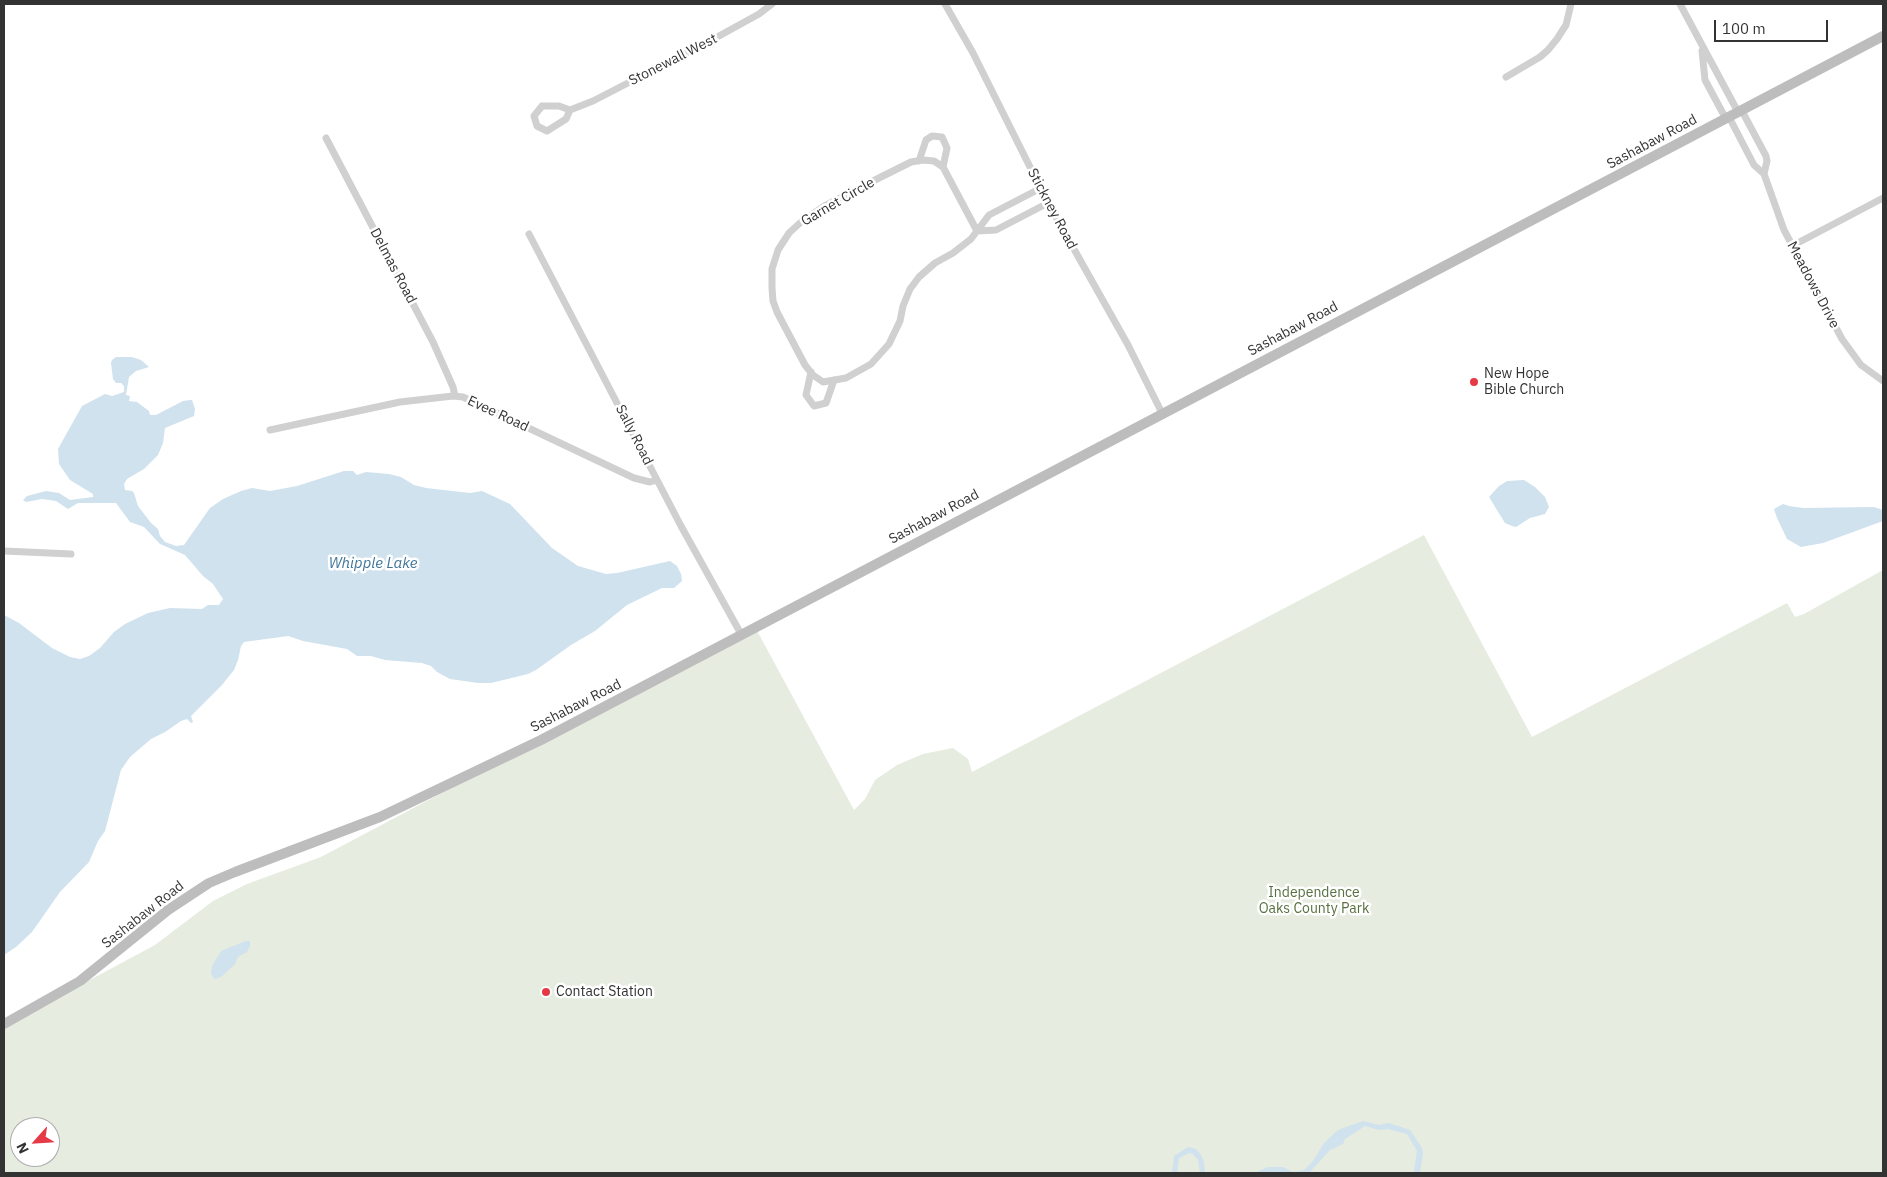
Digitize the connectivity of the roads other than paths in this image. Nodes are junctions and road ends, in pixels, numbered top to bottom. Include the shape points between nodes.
1 (772, 4) edge
2 (945, 4) edge
3 (1571, 4) edge
4 (1680, 4) edge
5 (1883, 36) edge
6 (1701, 44) junction
7 (1506, 77) dead end
8 (570, 110) junction
9 (1734, 115) junction
10 (326, 138) dead end
11 (919, 161) junction
12 (943, 167) junction
13 (1764, 174) junction
14 (1040, 188) junction
15 (1883, 198) edge
16 (1048, 203) junction
17 (977, 231) junction
18 (529, 234) dead end
19 (1792, 246) junction
20 (811, 372) junction
21 (834, 380) junction
22 (1883, 381) edge
23 (455, 396) junction
24 (1162, 413) junction
25 (270, 430) dead end
26 (657, 480) junction
27 (4, 551) edge
28 (71, 554) dead end
29 (741, 634) junction
30 (4, 1024) edge

1 - 8 street, Stonewall West via 760,14 702,45
2 - 14 street, Stickney Road
3 - 7 street via 1566,25 1552,45 1540,57
4 - 6 street
5 - 9 main road, Sashabaw Road
6 - 9 street
6 - 9 street via 1705,80
8 - 8 street via 566,119 547,131 537,126 534,116 542,106
9 - 13 street, Meadows Drive via 1754,165
9 - 13 street, Meadows Drive via 1766,156
9 - 24 main road, Sashabaw Road
10 - 23 street, Delmas Road via 433,342
11 - 12 street via 934,161
11 - 12 street via 926,140 932,136 942,137 947,148
11 - 20 street, Garnet Circle via 911,162 826,206 795,227 778,250 772,269 773,300 786,331
12 - 17 street
13 - 19 street, Meadows Drive
14 - 16 street, Stickney Road
14 - 17 street via 989,215
15 - 19 street
16 - 17 street via 996,230
16 - 24 street, Stickney Road via 1128,345
17 - 21 street via 971,240 918,277 903,306 900,322 880,356 856,373
18 - 26 street, Sally Road
19 - 22 street, Meadows Drive via 1847,348
20 - 21 street via 823,382
20 - 21 street via 806,395 814,406 826,403
23 - 25 street, Evee Road via 400,402
23 - 26 street, Evee Road via 634,478 650,482
24 - 29 main road, Sashabaw Road
26 - 29 street, Sally Road
27 - 28 street
29 - 30 main road, Sashabaw Road via 541,740 410,803 209,883 168,910 80,981

